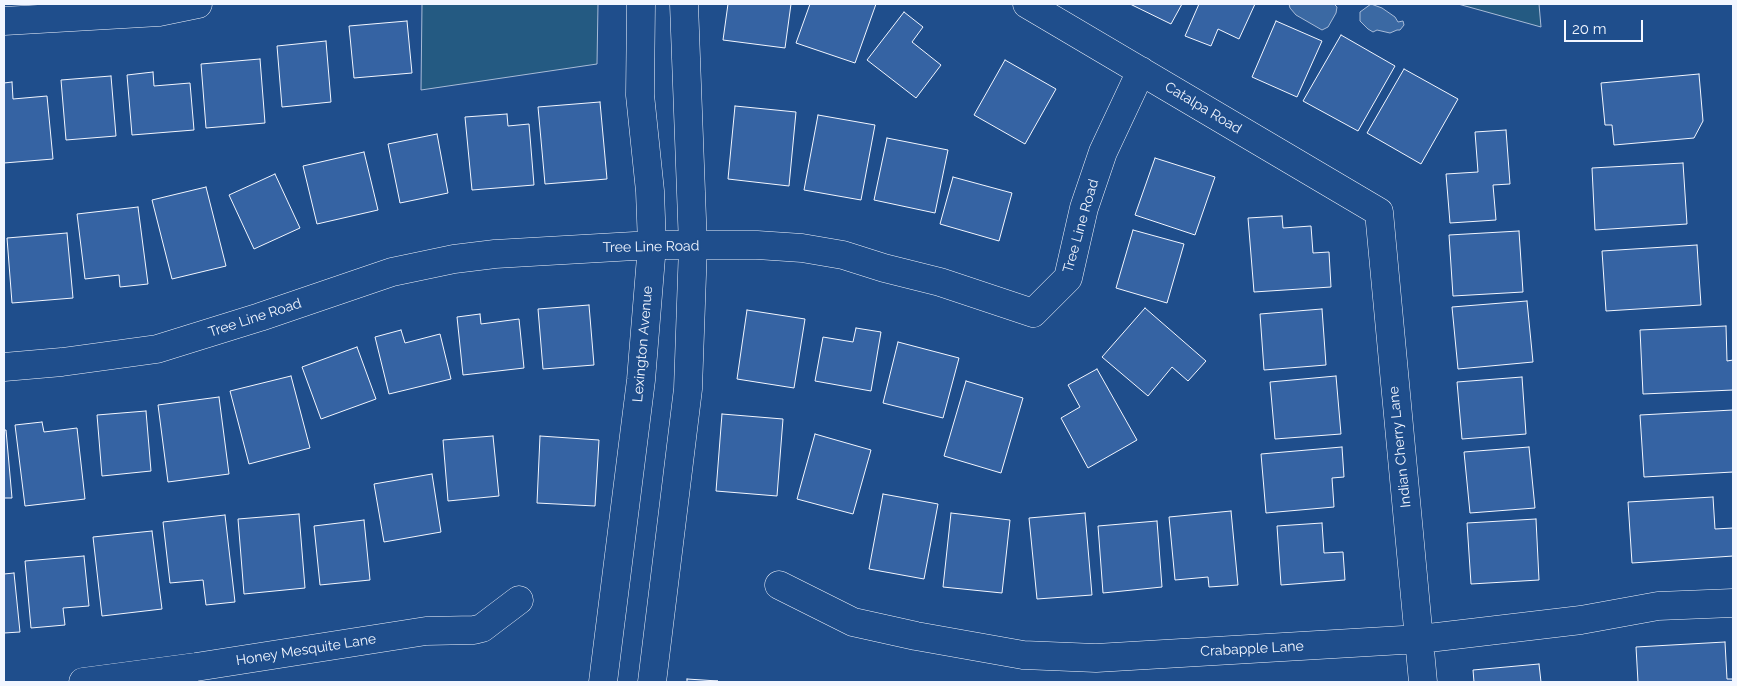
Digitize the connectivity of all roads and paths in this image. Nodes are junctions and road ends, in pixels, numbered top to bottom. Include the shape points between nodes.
1 (198, 4) edge
2 (641, 4) edge
3 (684, 4) edge
4 (1027, 4) edge
5 (4, 21) edge
6 (1140, 70) junction
7 (1379, 212) joint
8 (652, 245) junction
9 (694, 246) junction
10 (4, 367) edge
11 (779, 586) dead end
12 (519, 600) dead end
13 (1733, 603) edge
14 (1420, 639) junction
15 (91, 682) edge
16 (603, 682) edge
17 (652, 682) edge
18 (1423, 682) edge

1 - 5 street via 159,12
2 - 8 street, Lexington Avenue via 640,95
3 - 9 street
4 - 6 street, Catalpa Road
6 - 7 street, Catalpa Road
6 - 9 street, Tree Line Road via 1103,152 1084,208 1068,278 1033,313 843,255 757,245
7 - 14 street, Indian Cherry Lane
8 - 9 street, Tree Line Road
8 - 10 street, Tree Line Road via 454,259 392,272 260,318 157,349
8 - 16 street, Lexington Avenue via 641,380
9 - 17 street via 688,389
11 - 14 street, Crabapple Lane via 853,622 1023,655 1096,658
12 - 15 street, Honey Mesquite Lane via 482,628 474,630 426,631
13 - 14 street, Crabapple Lane via 1658,606 1581,620
14 - 18 street, Indian Cherry Lane

